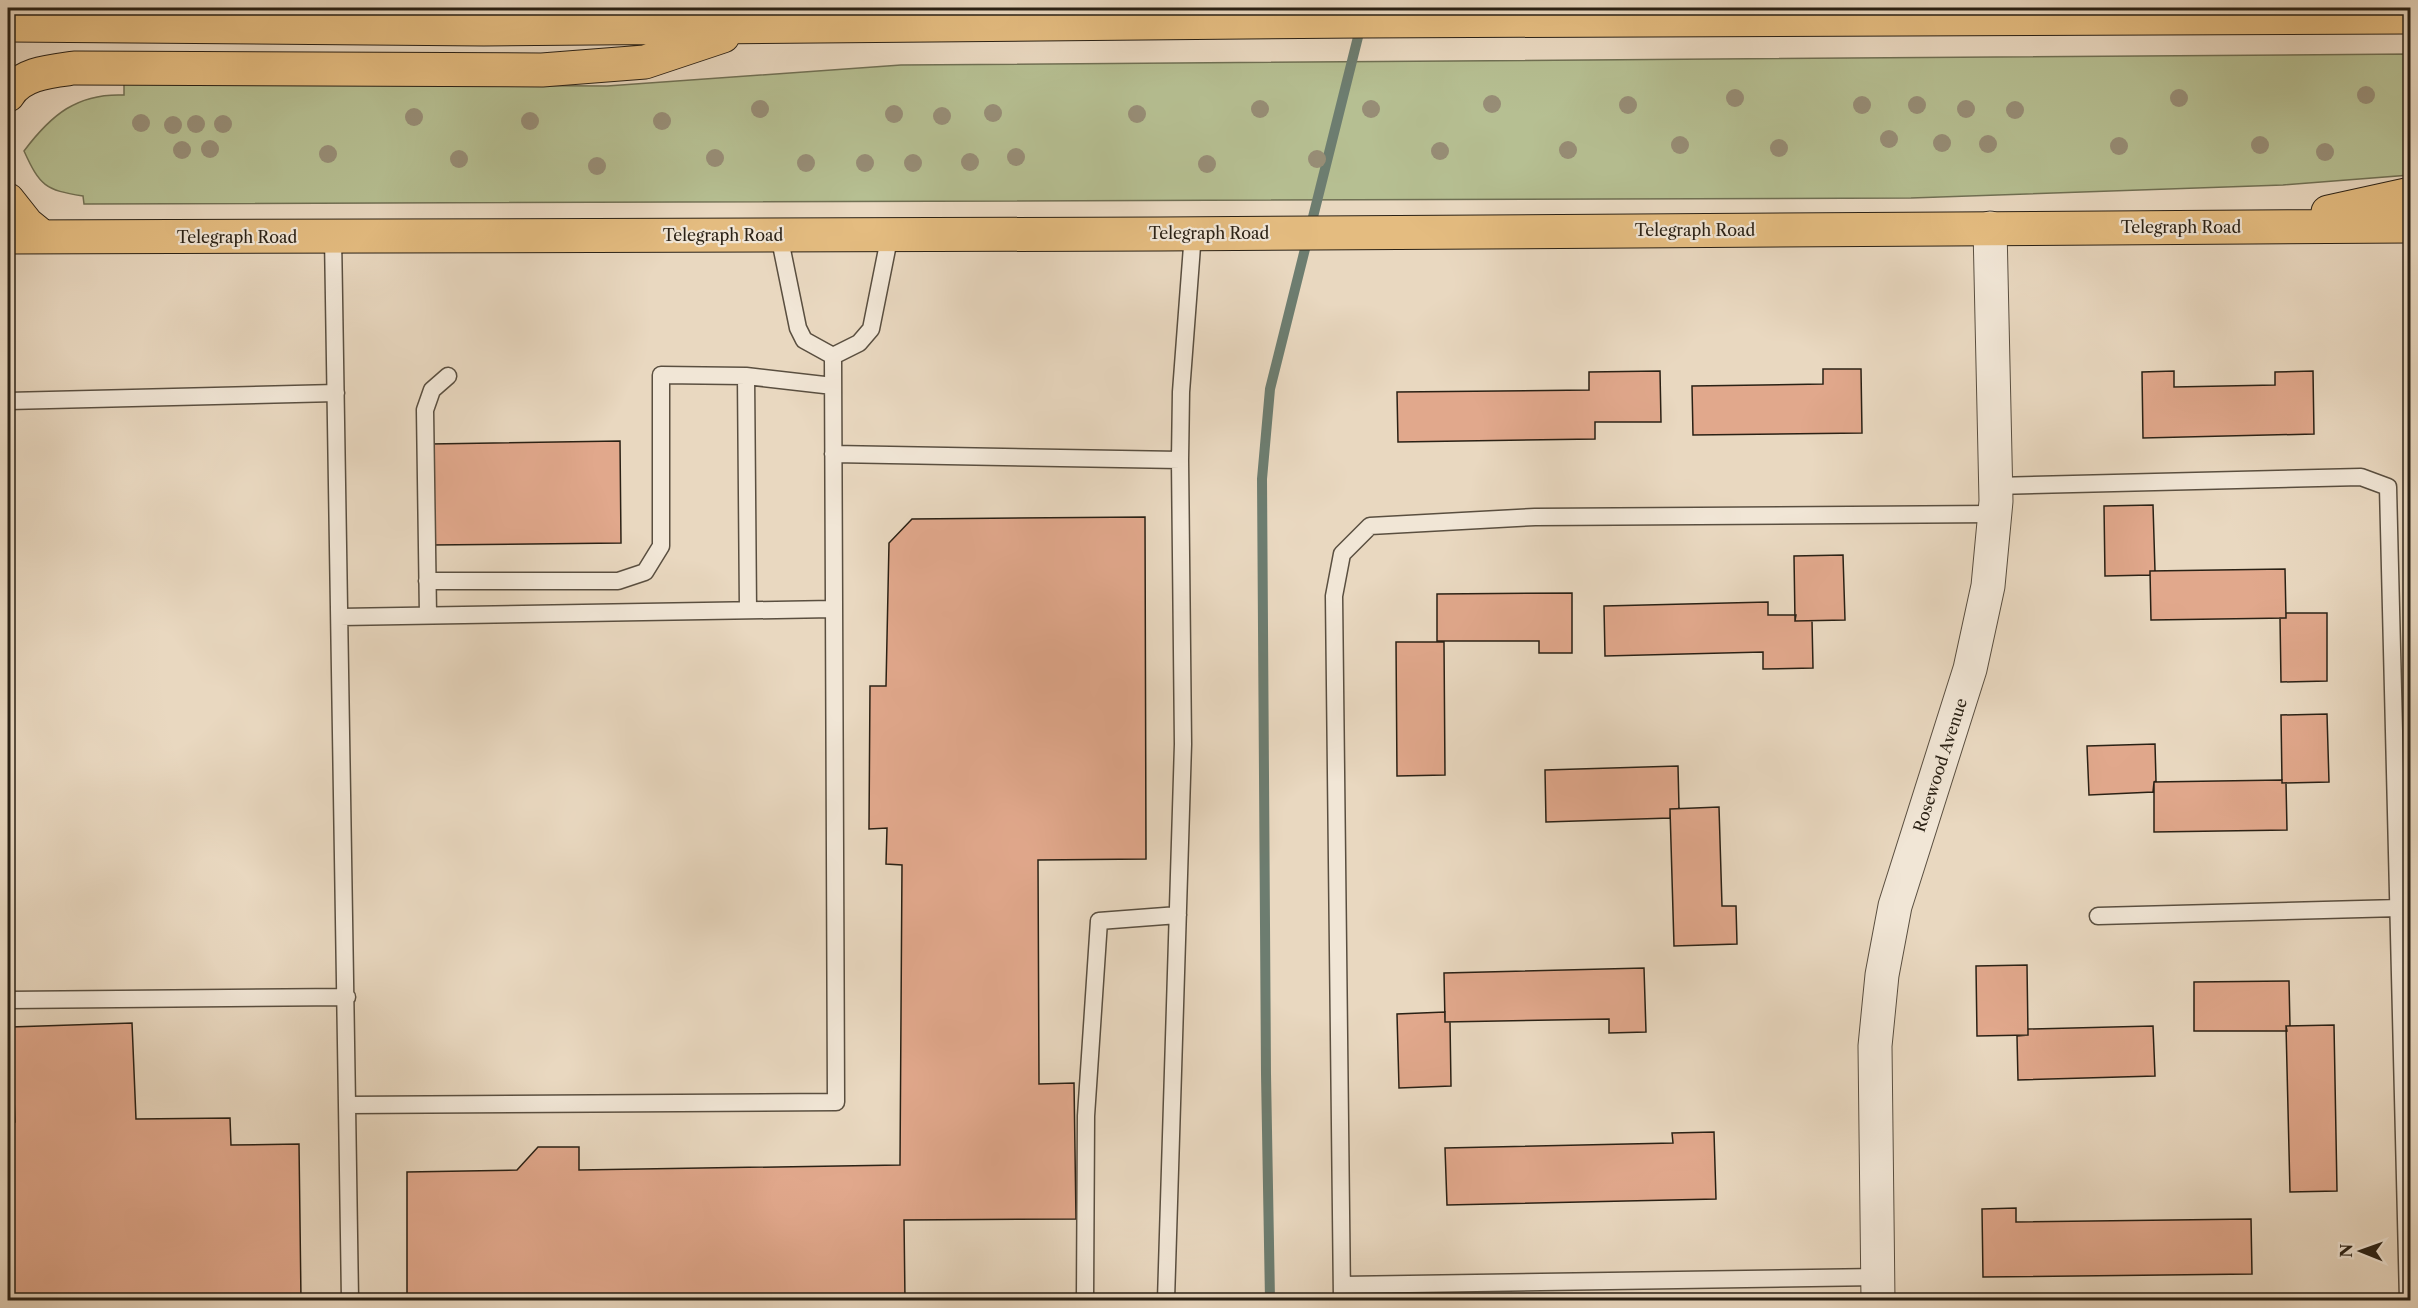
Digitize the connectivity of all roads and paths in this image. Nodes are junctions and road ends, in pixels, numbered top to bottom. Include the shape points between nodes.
1 (2287, 12) edge
2 (1987, 13) edge
3 (1588, 14) edge
4 (1799, 14) edge
5 (1101, 15) edge
6 (633, 17) edge
7 (2410, 17) edge
8 (210, 18) edge
9 (484, 18) edge
10 (8, 25) edge
11 (750, 26) junction
12 (8, 95) edge
13 (2410, 195) edge
14 (8, 200) edge
15 (2262, 226) junction
16 (2410, 226) edge
17 (1990, 228) junction
18 (1193, 233) junction
19 (890, 234) junction
20 (779, 235) junction
21 (333, 236) junction
22 (8, 237) edge
23 (43, 237) junction
24 (833, 356) junction
25 (448, 376) dead end
26 (746, 376) junction
27 (833, 386) junction
28 (336, 393) junction
29 (8, 401) edge
30 (833, 454) junction
31 (1180, 460) junction
32 (1995, 500) junction
33 (427, 581) junction
34 (833, 609) junction
35 (748, 610) junction
36 (428, 615) junction
37 (340, 617) junction
38 (2399, 908) junction
39 (1178, 915) junction
40 (2098, 916) dead end
41 (347, 997) junction
42 (8, 1000) edge
43 (347, 1105) junction
44 (1878, 1289) edge
45 (1342, 1293) edge
46 (350, 1300) edge
47 (1085, 1300) edge
48 (1166, 1300) edge
49 (2408, 1300) edge

1 - 2 main road
1 - 7 main road
2 - 4 main road
3 - 4 main road
3 - 5 main road
5 - 11 main road
6 - 9 main road
6 - 11 main road
8 - 9 main road
8 - 10 main road
11 - 12 main road via 645,62 542,70 74,68 39,73 11,89
13 - 15 main road
14 - 23 main road
15 - 16 main road, Telegraph Road
15 - 17 main road, Telegraph Road
17 - 18 main road, Telegraph Road
17 - 32 street, Rosewood Avenue
18 - 19 main road, Telegraph Road
18 - 31 lane via 1180,392
19 - 20 main road, Telegraph Road
19 - 24 lane via 871,329 859,343
20 - 21 main road, Telegraph Road
20 - 24 lane via 798,328 804,340
21 - 23 main road, Telegraph Road
21 - 28 lane
22 - 23 main road, Telegraph Road
24 - 27 lane
25 - 33 lane via 432,390 425,410
26 - 27 lane
26 - 33 lane via 661,375 661,546 645,572 618,581
26 - 35 lane
27 - 30 lane
28 - 29 lane
28 - 37 lane
30 - 31 lane
30 - 34 lane
31 - 39 lane via 1182,744
32 - 38 lane via 2361,477 2388,487
32 - 44 street, Rosewood Avenue via 1988,586 1970,669 1895,906 1882,975 1875,1046
32 - 45 lane via 1370,526 1342,554 1334,596
33 - 36 lane
34 - 35 lane
34 - 43 lane via 836,1102
35 - 36 lane
36 - 37 lane
37 - 41 lane
38 - 40 lane
38 - 49 lane
39 - 47 lane via 1099,921 1086,1116
39 - 48 lane
41 - 42 lane
41 - 43 lane
43 - 46 lane
44 - 45 lane

